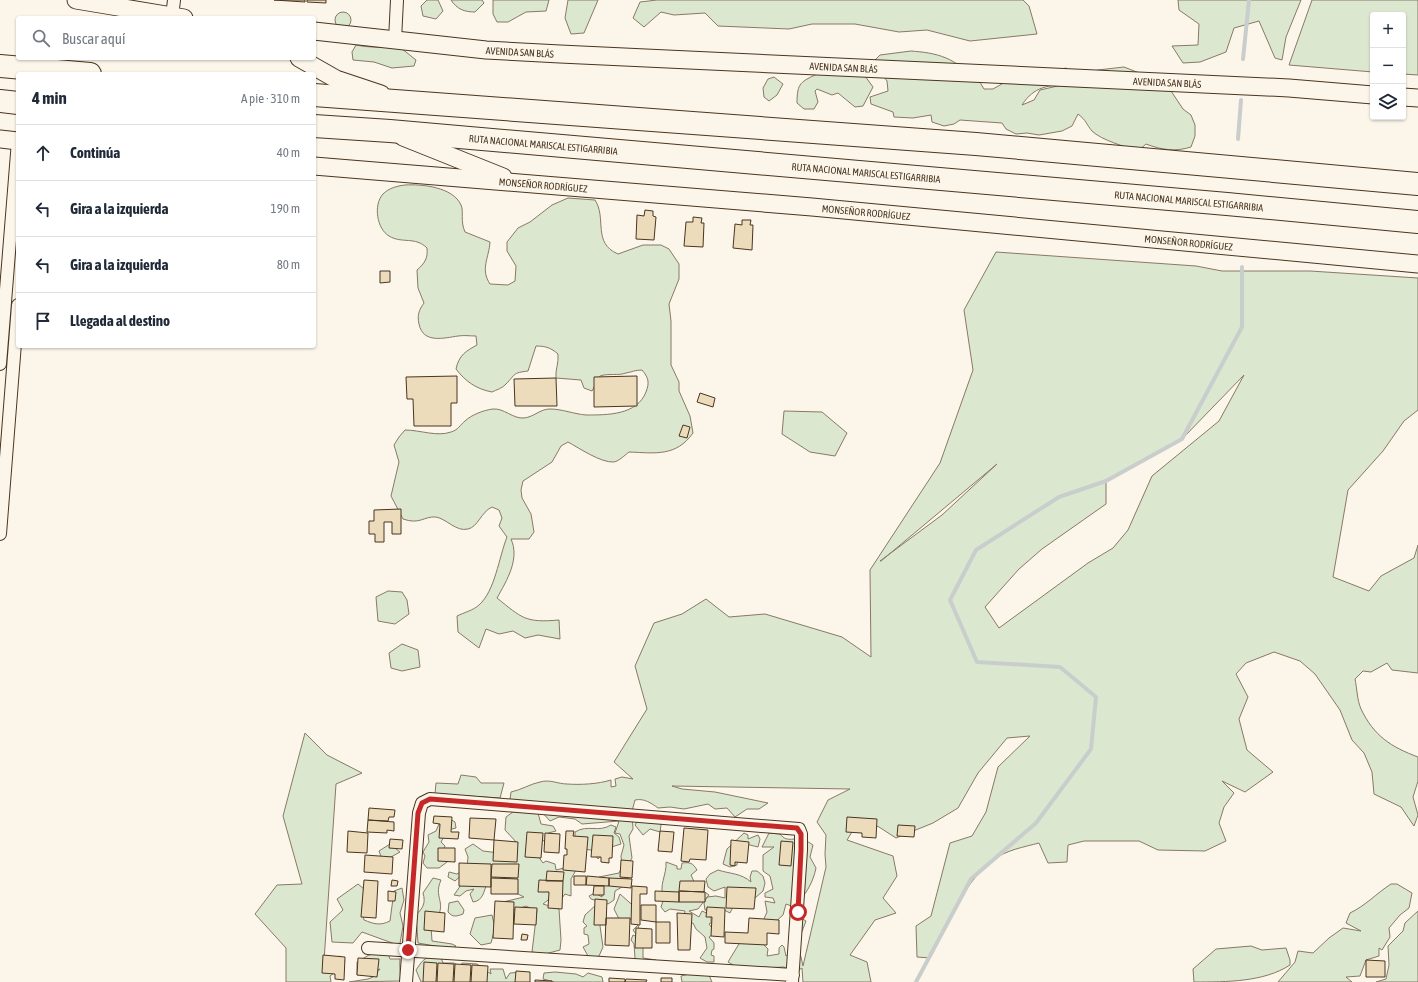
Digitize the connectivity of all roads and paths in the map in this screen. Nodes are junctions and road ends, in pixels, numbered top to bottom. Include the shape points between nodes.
1 (76, 0) edge
2 (174, 0) edge
3 (397, 0) edge
4 (167, 16) edge
5 (178, 16) edge
6 (316, 31) edge
7 (395, 40) junction
8 (303, 60) edge
9 (0, 66) edge
10 (68, 72) edge
11 (316, 95) edge
12 (1370, 95) edge
13 (1406, 97) edge
14 (1418, 98) edge
15 (405, 100) junction
16 (0, 101) edge
17 (16, 103) edge
18 (316, 126) edge
19 (390, 131) junction
20 (0, 139) edge
21 (16, 141) edge
22 (16, 166) edge
23 (316, 166) edge
24 (519, 183) junction
25 (1418, 184) edge
26 (1418, 222) edge
27 (1418, 264) edge
28 (16, 330) edge
29 (0, 364) edge
30 (0, 534) edge
31 (368, 948) dead end
32 (408, 950) junction
33 (792, 979) edge
34 (406, 982) edge

1 - 4 street
2 - 5 street
3 - 7 street
6 - 7 street, AVENIDA SAN BLÁS
7 - 12 street, AVENIDA SAN BLÁS via 486,50 1289,88
8 - 15 street via 336,79
9 - 10 highway
11 - 15 highway
13 - 14 street
15 - 25 highway via 976,144
16 - 17 highway
18 - 19 highway, RUTA NACIONAL MARISCAL ESTIGARRIBIA
19 - 24 street
19 - 26 highway, RUTA NACIONAL MARISCAL ESTIGARRIBIA
20 - 21 street
22 - 29 street
23 - 24 street, MONSEÑOR RODRÍGUEZ
24 - 27 street, MONSEÑOR RODRÍGUEZ via 812,207
28 - 30 street
31 - 32 street
32 - 33 street
32 - 33 street via 418,813 422,803 430,799 799,829 801,850
32 - 34 street

